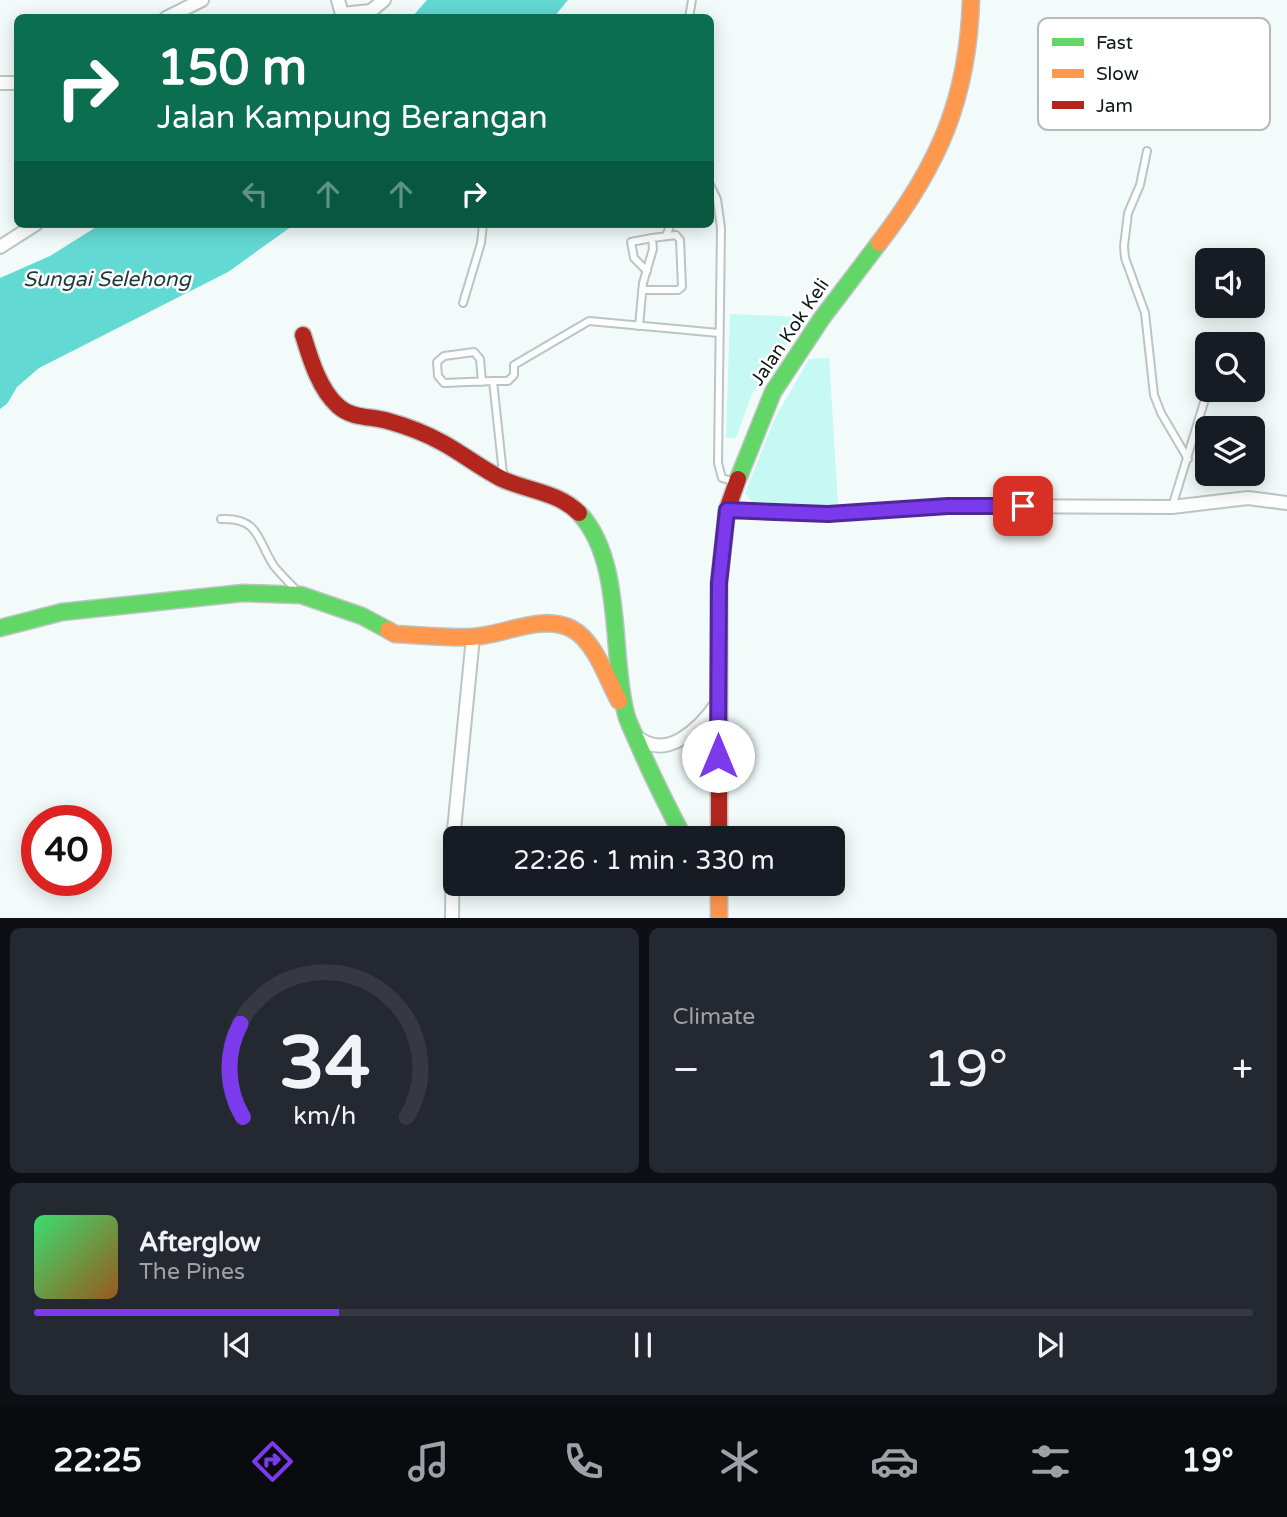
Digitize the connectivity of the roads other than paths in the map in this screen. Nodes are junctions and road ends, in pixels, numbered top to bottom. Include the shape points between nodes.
1 (202, 0) edge
2 (338, 0) edge
3 (384, 0) edge
4 (971, 0) edge
5 (174, 14) edge
6 (367, 14) edge
7 (2, 83) dead end
8 (14, 83) edge
9 (1147, 151) dead end
10 (714, 194) edge
11 (30, 228) edge
12 (483, 228) edge
13 (669, 228) edge
14 (666, 236) junction
15 (652, 238) junction
16 (0, 247) edge
17 (647, 271) junction
18 (642, 290) junction
19 (463, 303) dead end
20 (639, 326) junction
21 (719, 333) junction
22 (303, 335) dead end
23 (493, 381) junction
24 (482, 382) junction
25 (1204, 402) edge
26 (1188, 459) junction
27 (503, 479) junction
28 (737, 482) junction
29 (1287, 503) edge
30 (1172, 507) junction
31 (727, 510) junction
32 (221, 519) dead end
33 (301, 595) junction
34 (0, 628) edge
35 (473, 637) junction
36 (718, 702) junction
37 (625, 711) junction
38 (634, 733) junction
39 (454, 826) edge
40 (678, 826) edge
41 (719, 826) edge
42 (452, 896) edge
43 (718, 896) edge
44 (452, 918) edge
45 (719, 918) edge

1 - 5 street
2 - 6 street via 342,14
3 - 6 street
4 - 28 street, Jalan Kok Keli via 962,79 934,161 773,392
7 - 8 street
9 - 26 lane via 1128,213 1125,258 1145,313 1154,395
10 - 21 lane via 722,228
11 - 16 street
12 - 19 lane
13 - 14 lane
14 - 15 lane
14 - 18 lane via 677,235 680,240 684,284 678,290
15 - 17 lane
15 - 17 lane via 631,242 634,258
17 - 18 lane
18 - 20 lane
20 - 21 lane
20 - 23 lane via 589,321 514,365 508,381
21 - 28 lane via 718,463 723,478
22 - 27 street via 311,361 338,406 350,414 388,421 440,441
23 - 24 lane
23 - 27 lane
24 - 24 lane via 444,383 437,362 444,356 474,352 480,359
25 - 26 lane
26 - 30 lane
27 - 37 street via 558,498 590,525 612,601
28 - 31 street, Jalan Kok Keli
29 - 30 street via 1248,498
30 - 31 street via 948,506 828,514
31 - 36 street, Jalan Kok Keli via 719,583
32 - 33 lane via 237,518 254,529 274,566
33 - 34 street via 243,593 62,612
33 - 35 street via 362,616 394,634
35 - 37 street via 536,625 557,624 574,630 590,646
35 - 39 street
36 - 38 street via 696,729 675,742 658,747 645,744
36 - 41 street, Jalan Kok Keli
37 - 38 street
38 - 40 street
42 - 44 street
43 - 45 street

